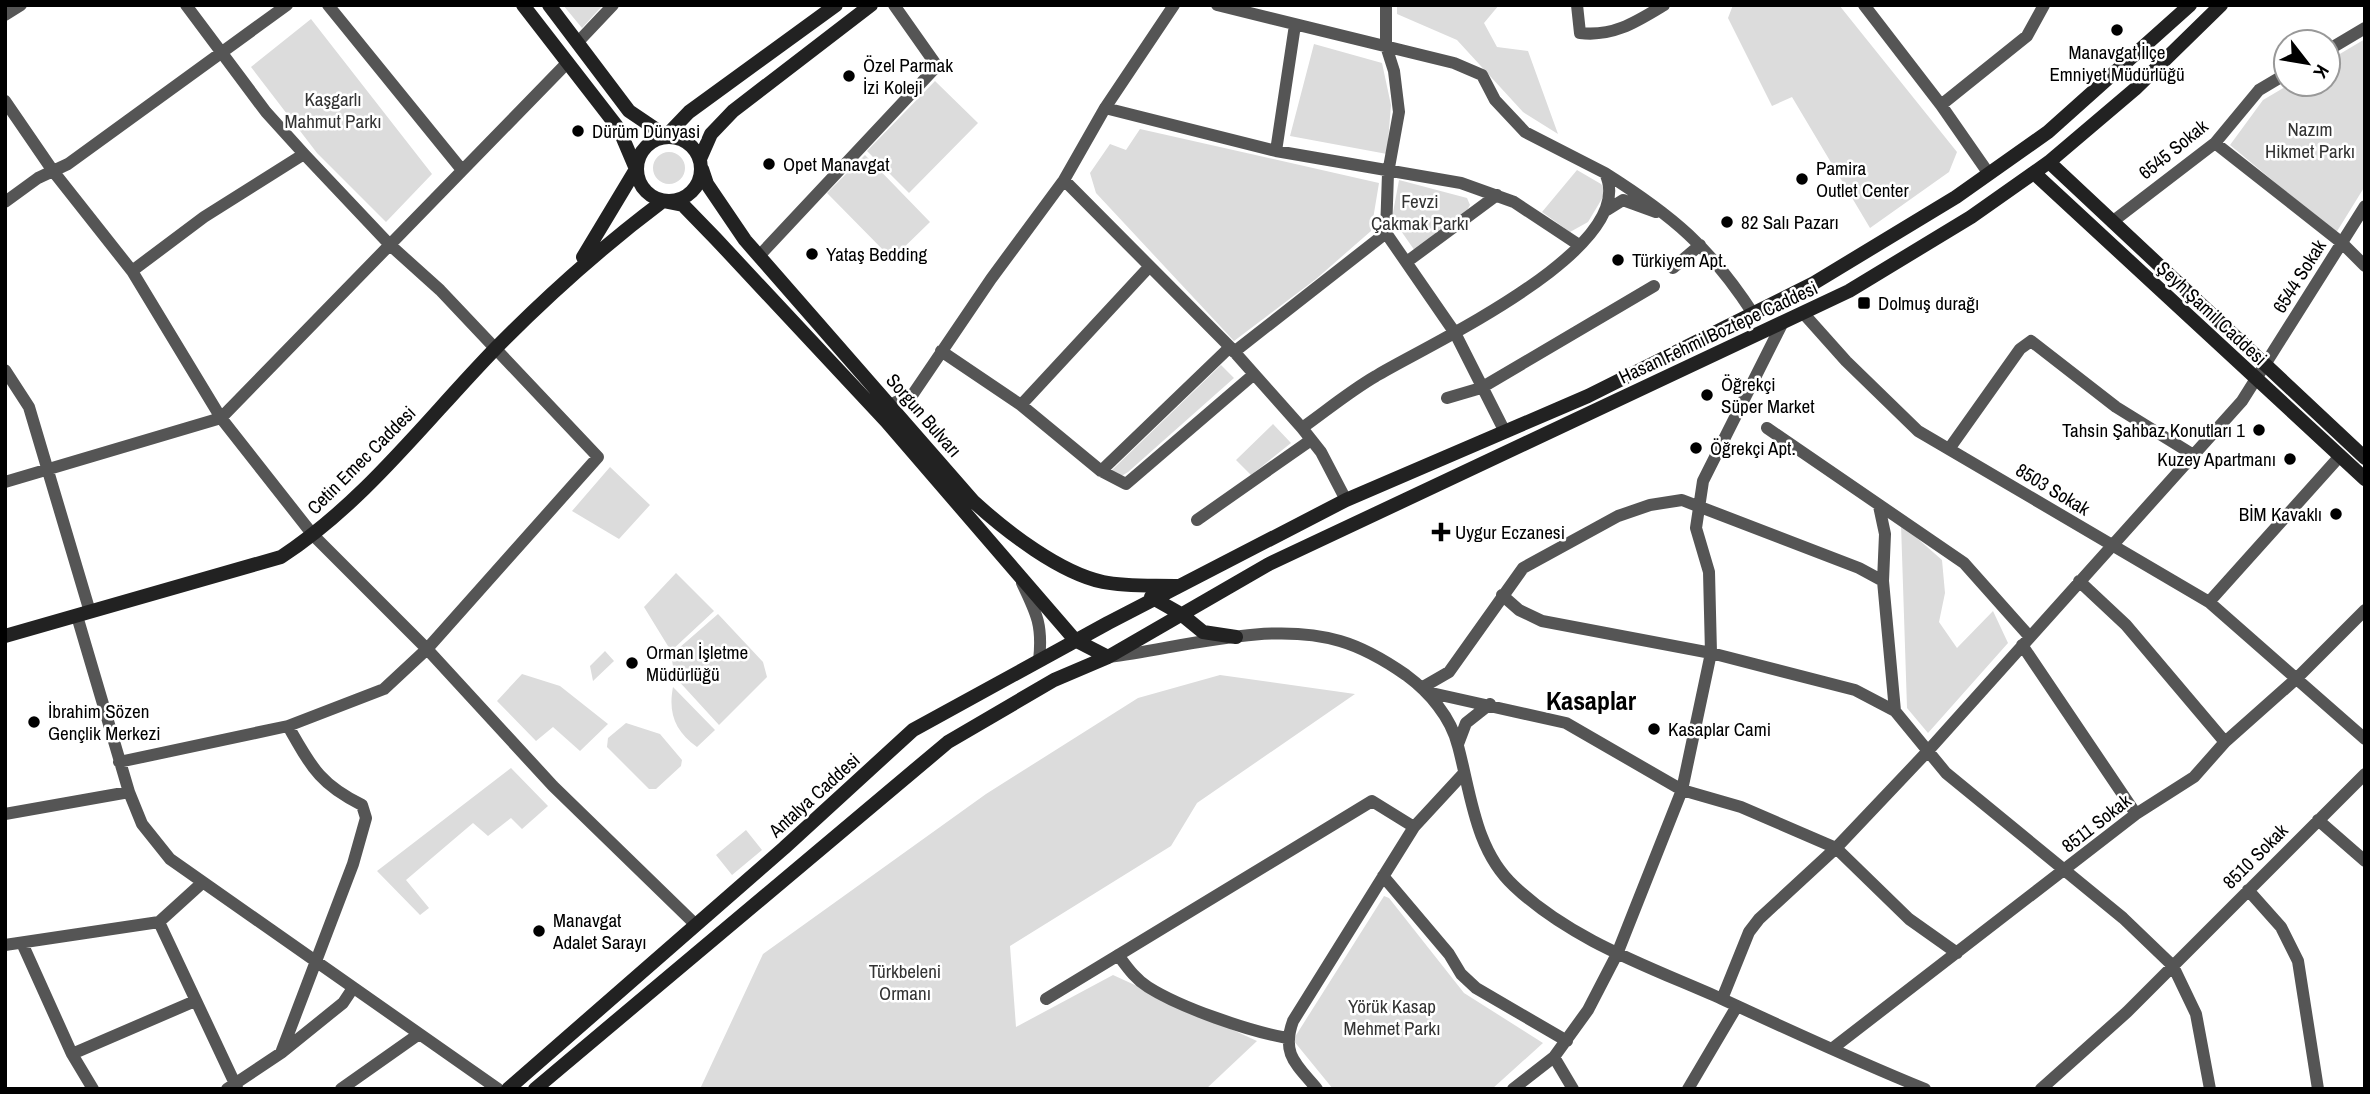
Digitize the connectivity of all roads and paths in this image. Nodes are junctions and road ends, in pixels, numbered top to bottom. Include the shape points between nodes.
1 (21, 5) edge
2 (186, 5) edge
3 (287, 5) edge
4 (328, 5) edge
5 (523, 5) edge
6 (549, 5) edge
7 (613, 5) edge
8 (836, 5) edge
9 (871, 5) edge
10 (894, 5) edge
11 (1174, 5) edge
12 (1217, 5) edge
13 (1386, 5) edge
14 (1577, 5) edge
15 (1664, 5) edge
16 (1864, 5) edge
17 (2044, 5) edge
18 (2190, 5) edge
19 (2221, 5) edge
20 (5, 15) edge
21 (1295, 25) junction
22 (2365, 28) edge
23 (578, 42) junction
24 (2342, 42) edge
25 (1386, 46) junction
26 (221, 53) junction
27 (568, 62) junction
28 (2272, 82) edge
29 (5, 101) edge
30 (1941, 105) junction
31 (1105, 108) junction
32 (666, 136) junction
33 (2215, 143) junction
34 (1276, 151) junction
35 (304, 154) junction
36 (2049, 162) junction
37 (701, 164) junction
38 (636, 169) junction
39 (462, 170) junction
40 (53, 171) junction
41 (1388, 173) junction
42 (1605, 173) junction
43 (2034, 173) junction
44 (1989, 174) junction
45 (1063, 180) junction
46 (1497, 195) junction
47 (663, 201) junction
48 (5, 202) edge
49 (2365, 206) edge
50 (1607, 210) junction
51 (1670, 216) junction
52 (2112, 222) junction
53 (1386, 233) junction
54 (2342, 243) junction
55 (390, 245) junction
56 (1579, 245) junction
57 (1700, 245) junction
58 (759, 256) junction
59 (1408, 261) junction
60 (2365, 266) edge
61 (1149, 267) junction
62 (1673, 268) dead end
63 (576, 269) junction
64 (132, 271) junction
65 (1654, 286) dead end
66 (1754, 314) junction
67 (1804, 314) junction
68 (1782, 324) junction
69 (1455, 333) junction
70 (495, 349) junction
71 (1232, 349) junction
72 (940, 351) junction
73 (2265, 367) junction
74 (5, 370) edge
75 (1253, 375) junction
76 (2256, 381) junction
77 (1481, 388) junction
78 (1447, 398) dead end
79 (890, 405) junction
80 (1020, 405) junction
81 (221, 418) junction
82 (1302, 428) junction
83 (1767, 428) dead end
84 (1505, 432) junction
85 (1311, 440) junction
86 (1949, 449) junction
87 (2362, 449) edge
88 (2192, 454) junction
89 (2340, 456) junction
90 (48, 469) junction
91 (1101, 471) junction
92 (2365, 479) edge
93 (5, 482) edge
94 (1346, 500) junction
95 (1697, 505) junction
96 (1879, 506) junction
97 (1197, 520) dead end
98 (313, 536) junction
99 (2111, 546) junction
100 (1017, 573) junction
101 (1883, 581) junction
102 (2080, 581) junction
103 (1123, 585) junction
104 (1184, 586) junction
105 (1502, 595) junction
106 (1154, 598) junction
107 (2209, 602) junction
108 (2365, 610) edge
109 (83, 614) junction
110 (1181, 614) junction
111 (5, 636) edge
112 (1236, 637) junction
113 (1075, 640) junction
114 (2026, 641) junction
115 (427, 649) junction
116 (1711, 653) junction
117 (1108, 657) junction
118 (1039, 661) junction
119 (2296, 678) junction
120 (1425, 690) junction
121 (1490, 704) junction
122 (1895, 711) junction
123 (288, 726) junction
124 (2365, 739) edge
125 (2225, 742) junction
126 (1458, 744) junction
127 (1927, 752) junction
128 (119, 762) junction
129 (1463, 774) junction
130 (2365, 774) edge
131 (1682, 790) junction
132 (129, 792) junction
133 (5, 814) edge
134 (2136, 814) junction
135 (2318, 820) junction
136 (1414, 827) junction
137 (1836, 848) junction
138 (2365, 860) edge
139 (2067, 870) junction
140 (1383, 876) junction
141 (202, 883) junction
142 (2248, 890) junction
143 (159, 922) junction
144 (696, 925) junction
145 (22, 943) junction
146 (5, 945) edge
147 (1957, 953) junction
148 (1617, 954) junction
149 (1118, 955) junction
150 (317, 960) junction
151 (2173, 966) junction
152 (353, 988) junction
153 (1046, 999) dead end
154 (1722, 999) junction
155 (195, 1001) junction
156 (1737, 1006) junction
157 (419, 1034) junction
158 (1287, 1038) junction
159 (1567, 1041) junction
160 (1833, 1048) junction
161 (281, 1053) junction
162 (72, 1054) junction
163 (1554, 1057) junction
164 (233, 1087) edge
165 (93, 1089) edge
166 (341, 1089) edge
167 (498, 1089) edge
168 (508, 1089) edge
169 (536, 1089) edge
170 (1317, 1089) edge
171 (1513, 1089) edge
172 (1573, 1089) edge
173 (1688, 1089) edge
174 (1925, 1089) edge
175 (2041, 1089) edge
176 (2210, 1089) edge
177 (2318, 1089) edge

1 - 20 street
2 - 26 street
3 - 26 street
4 - 39 street
5 - 27 main road
6 - 23 main road
7 - 23 street
8 - 32 main road via 689,112
9 - 37 main road via 733,111 711,134
10 - 58 street via 937,66
11 - 31 street
12 - 21 street
13 - 25 street
14 - 15 street via 1580,33 1598,36 1615,32
16 - 30 street
17 - 30 street via 2027,36
18 - 44 main road, Hasan Fehmi Boztepe Caddesi via 2048,132
19 - 36 main road, Hasan Fehmi Boztepe Caddesi
21 - 25 street
21 - 34 street
22 - 24 street
23 - 32 main road via 629,111
25 - 41 street via 1399,112
25 - 42 street via 1482,75 1495,100 1525,132
26 - 35 street
26 - 40 street
27 - 38 main road via 620,129
27 - 39 street
28 - 33 street, 6545 Sokak via 2259,90
29 - 40 street
30 - 44 street
31 - 34 street
31 - 45 street
32 - 37 main road via 687,141
32 - 38 main road via 642,151
33 - 52 street, 6545 Sokak
33 - 54 street
34 - 41 street
35 - 55 street
35 - 64 street via 204,217
36 - 43 main road, Hasan Fehmi Boztepe Caddesi
36 - 52 main road, Şeyh Şamil Caddesi
37 - 47 main road via 694,190 685,197
37 - 58 main road, Sorgun Bulvarı via 707,184
38 - 47 main road via 644,190
38 - 63 main road
39 - 55 street
40 - 48 street
40 - 64 street
41 - 46 street via 1461,183
41 - 53 street
42 - 50 street via 1610,191
42 - 51 street
43 - 67 main road, Hasan Fehmi Boztepe Caddesi via 1900,261
43 - 76 main road, Şeyh Şamil Caddesi
44 - 66 main road, Hasan Fehmi Boztepe Caddesi via 1863,254
45 - 61 street
45 - 72 street
46 - 56 street
46 - 59 street
47 - 63 main road
47 - 100 main road, Sorgun Bulvarı via 683,205 716,239 886,421
49 - 54 street, 6544 Sokak
50 - 51 street via 1623,200
50 - 56 street
51 - 57 street
52 - 73 main road, Şeyh Şamil Caddesi
53 - 59 street
53 - 71 street
54 - 60 street
54 - 73 street, 6544 Sokak
55 - 70 street
55 - 81 street
56 - 69 street via 1539,281
57 - 62 street
57 - 66 street
58 - 79 main road, Sorgun Bulvarı
59 - 69 street
61 - 71 street
61 - 80 street
63 - 70 main road, Cetin Emec Caddesi
64 - 81 street
65 - 77 street
66 - 84 main road, Hasan Fehmi Boztepe Caddesi
67 - 68 main road, Hasan Fehmi Boztepe Caddesi
67 - 86 street, 8503 Sokak via 1919,431
68 - 95 street via 1703,481
68 - 110 main road, Hasan Fehmi Boztepe Caddesi via 1269,564
69 - 77 street
69 - 82 street via 1375,376
70 - 98 main road, Cetin Emec Caddesi via 364,489
70 - 115 street via 598,457
71 - 75 street
71 - 91 street
72 - 79 street via 912,394
72 - 80 street
73 - 76 street, 6544 Sokak
73 - 87 main road, Şeyh Şamil Caddesi
74 - 90 street via 29,407
75 - 82 street
75 - 91 street via 1135,480 1117,482
76 - 88 street, 6544 Sokak
76 - 89 main road, Şeyh Şamil Caddesi
77 - 78 street
77 - 84 street
79 - 103 main road, Sorgun Bulvarı via 974,502 1003,528 1068,570
80 - 91 street
81 - 90 street
81 - 98 street
82 - 85 street
83 - 96 street
84 - 94 main road, Hasan Fehmi Boztepe Caddesi
85 - 94 street
85 - 97 street
86 - 88 street via 2020,349 2031,341 2116,407
86 - 99 street, 8503 Sokak
88 - 99 street, 6544 Sokak
89 - 92 main road, Şeyh Şamil Caddesi
89 - 107 street
90 - 93 street
90 - 109 street
94 - 104 main road, Hasan Fehmi Boztepe Caddesi
95 - 101 street
95 - 105 street via 1682,500 1618,516 1523,568
95 - 116 street via 1696,528 1711,593
96 - 101 street via 1885,534
96 - 114 street via 1964,564
98 - 109 main road, Cetin Emec Caddesi via 281,557
98 - 115 street
99 - 102 street, 6544 Sokak
99 - 107 street, 8503 Sokak
100 - 113 main road, Sorgun Bulvarı
100 - 118 street, Sorgun Bulvarı via 1038,616 1042,633
101 - 122 street
102 - 114 street, 6544 Sokak
102 - 125 street via 2126,625
103 - 104 main road, Sorgun Bulvarı
103 - 106 main road
104 - 106 main road, Antalya Caddesi
105 - 116 street via 1519,611 1542,621
105 - 120 street via 1449,672
106 - 110 main road
106 - 113 main road, Antalya Caddesi
107 - 119 street, 8503 Sokak
108 - 119 street, 8511 Sokak
109 - 111 main road, Cetin Emec Caddesi
109 - 128 street
110 - 112 main road via 1203,632
110 - 117 main road
112 - 117 street
112 - 120 street via 1290,635 1339,641 1382,659
113 - 117 main road
113 - 118 main road, Antalya Caddesi
114 - 127 street, 6544 Sokak
114 - 134 street
115 - 123 street via 384,689
115 - 144 street via 553,786
116 - 122 street via 1855,690
116 - 131 street
117 - 169 main road via 1054,680 948,742
118 - 144 main road, Antalya Caddesi via 913,730
119 - 124 street, 8503 Sokak
119 - 125 street, 8511 Sokak
120 - 121 street
120 - 126 street via 1447,719
121 - 126 street via 1466,723
121 - 131 street via 1566,723
122 - 127 street
123 - 128 street
123 - 150 street via 312,768 333,792 362,805 366,818
125 - 134 street, 8511 Sokak via 2194,778
126 - 129 street
127 - 137 street, 6544 Sokak
127 - 139 street via 1946,773
128 - 132 street
129 - 136 street
129 - 148 street via 1472,810 1503,875 1548,913
130 - 135 street, 8510 Sokak
131 - 137 street via 1741,807
131 - 148 street
132 - 133 street
132 - 141 street via 142,824 170,859
134 - 139 street, 8511 Sokak
135 - 138 street
135 - 142 street, 8510 Sokak
136 - 140 street
136 - 149 street via 1372,802
137 - 147 street via 1909,919
137 - 154 street, 6544 Sokak via 1749,932
139 - 147 street, 8511 Sokak
139 - 151 street
140 - 158 street via 1293,1021
140 - 159 street via 1476,989
141 - 143 street
141 - 150 street
142 - 151 street, 8510 Sokak
142 - 177 street via 2281,927 2298,961
143 - 145 street
143 - 155 street
144 - 168 main road, Antalya Caddesi
145 - 146 street
145 - 162 street
147 - 160 street, 8511 Sokak
148 - 154 street
148 - 159 street
149 - 153 street
149 - 158 street via 1134,975 1158,992 1248,1030
150 - 152 street
150 - 161 street
151 - 175 street, 8510 Sokak
151 - 176 street via 2196,1014
152 - 157 street
152 - 161 street via 343,1003
154 - 156 street
155 - 162 street
155 - 164 street
156 - 160 street
156 - 173 street
157 - 166 street
157 - 167 street
158 - 170 street via 1291,1058
159 - 163 street
160 - 174 street
161 - 164 street
162 - 165 street
163 - 171 street
163 - 172 street

